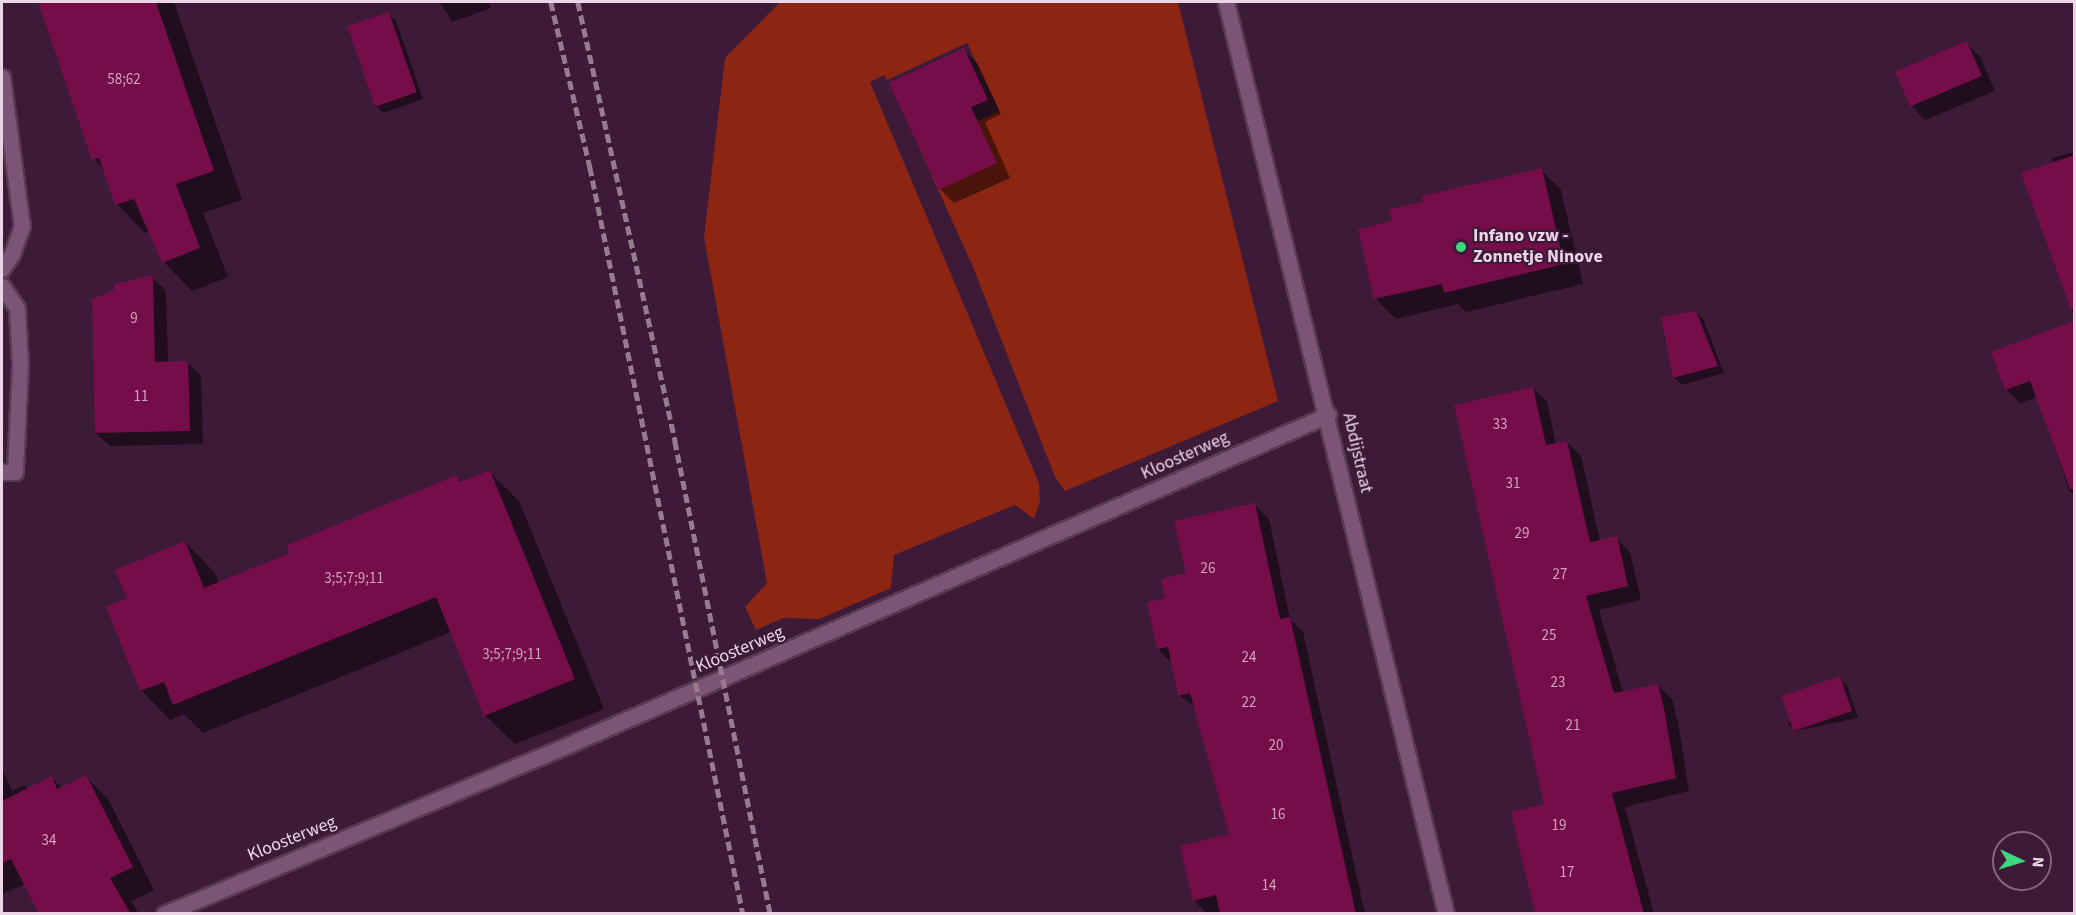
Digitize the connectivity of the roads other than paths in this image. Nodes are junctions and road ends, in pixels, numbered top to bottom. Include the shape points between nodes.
1 (1226, 2) edge
2 (2, 77) edge
3 (2, 269) edge
4 (2, 286) edge
5 (1328, 415) junction
6 (8, 472) edge
7 (164, 914) edge
8 (1446, 914) edge

1 - 5 street, Abdijstraat
2 - 3 street via 22,226
4 - 6 street via 17,308 20,365
5 - 7 street, Kloosterweg via 576,741
5 - 8 street, Abdijstraat

